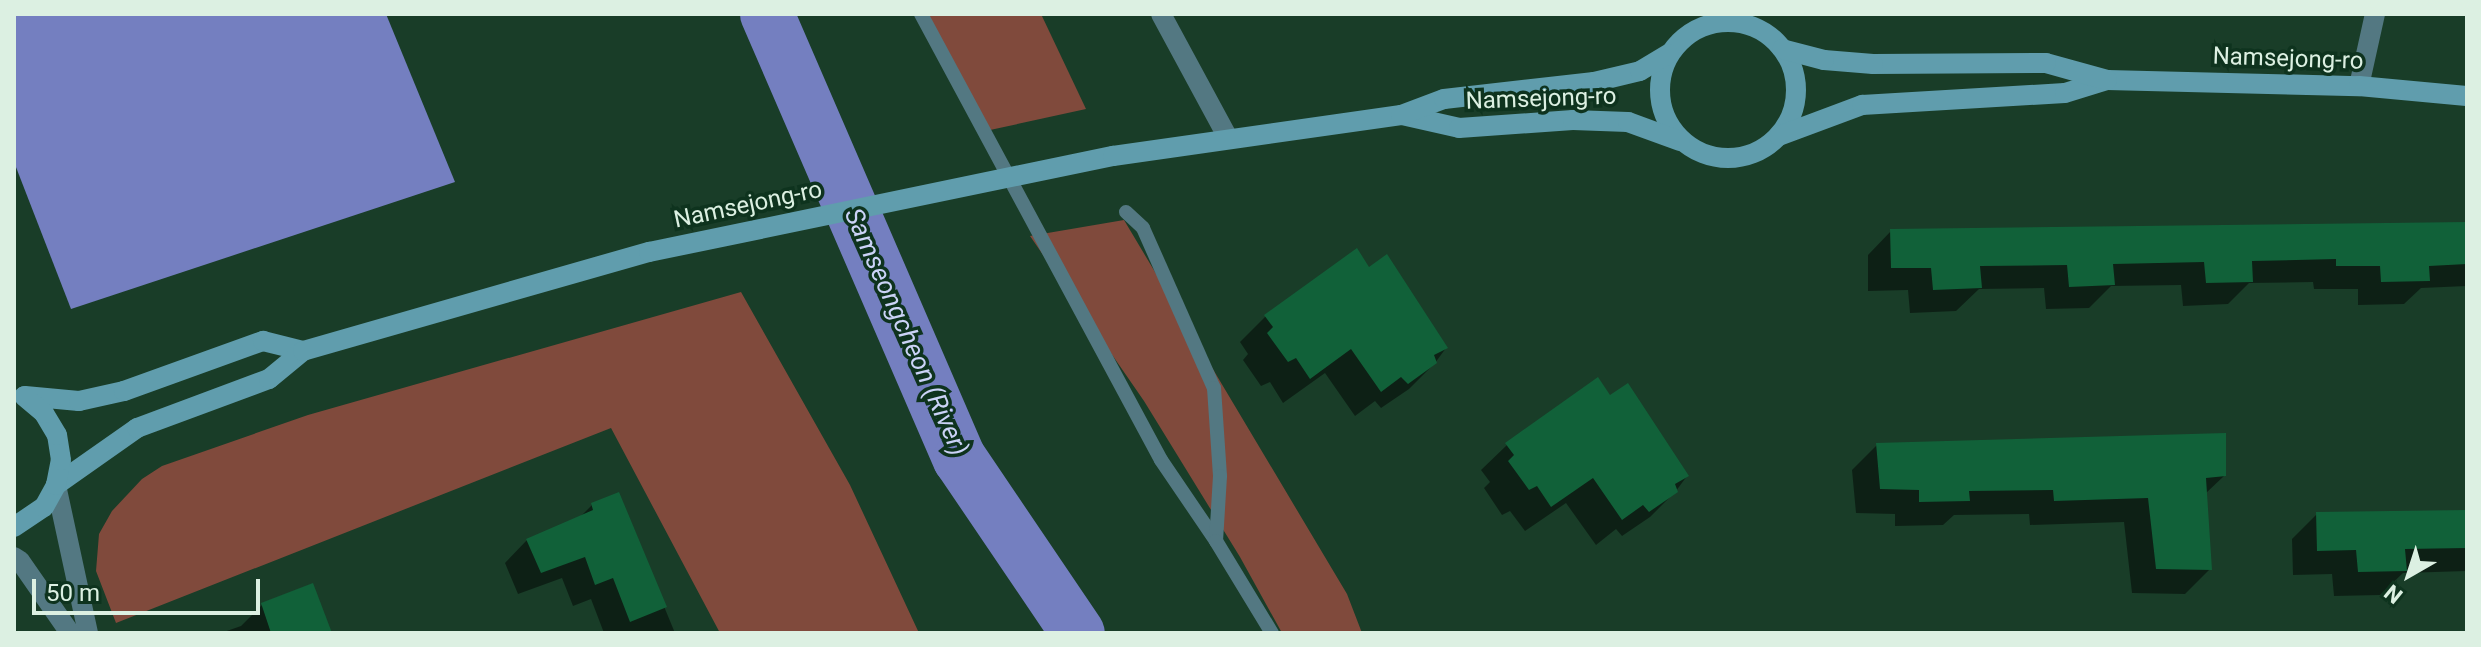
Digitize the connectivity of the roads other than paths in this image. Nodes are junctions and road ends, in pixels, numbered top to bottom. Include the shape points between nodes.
1 (921, 14) edge
2 (1161, 14) edge
3 (1686, 14) edge
4 (1759, 14) edge
5 (2375, 14) edge
6 (1777, 43) junction
7 (1673, 50) junction
8 (2107, 80) junction
9 (2359, 86) junction
10 (2467, 96) edge
11 (1401, 115) junction
12 (1779, 136) junction
13 (1228, 138) junction
14 (1680, 141) junction
15 (1126, 212) dead end
16 (303, 351) junction
17 (20, 394) edge
18 (56, 485) junction
19 (14, 527) edge
20 (1216, 541) junction
21 (14, 557) edge
22 (70, 633) edge
23 (88, 633) edge
24 (1272, 633) edge

1 - 20 lane via 1161,460
2 - 13 street
3 - 7 street
4 - 6 street
5 - 9 street
6 - 7 street via 1758,29 1728,22 1704,25
6 - 8 street, Namsejong-ro via 1824,60 2046,63
6 - 12 street via 1795,77 1796,93 1794,109
7 - 11 street, Namsejong-ro via 1640,71 1594,82 1444,99
7 - 14 street via 1660,76 1659,99 1666,122
8 - 9 street, Namsejong-ro
8 - 12 street, Namsejong-ro via 2065,93 1862,105
9 - 10 street, Namsejong-ro
11 - 13 street, Namsejong-ro
11 - 14 street, Namsejong-ro via 1459,128 1628,122
12 - 14 street via 1746,157 1723,159
13 - 16 street, Namsejong-ro via 1113,156 649,252
15 - 20 lane via 1143,228 1214,388 1220,476
16 - 17 street via 263,341 124,391 79,401
16 - 18 street, Namsejong-ro via 269,379 137,428
17 - 18 street via 44,413 57,435 61,460
18 - 19 street, Namsejong-ro via 44,507
18 - 23 street
20 - 24 lane
21 - 22 street

